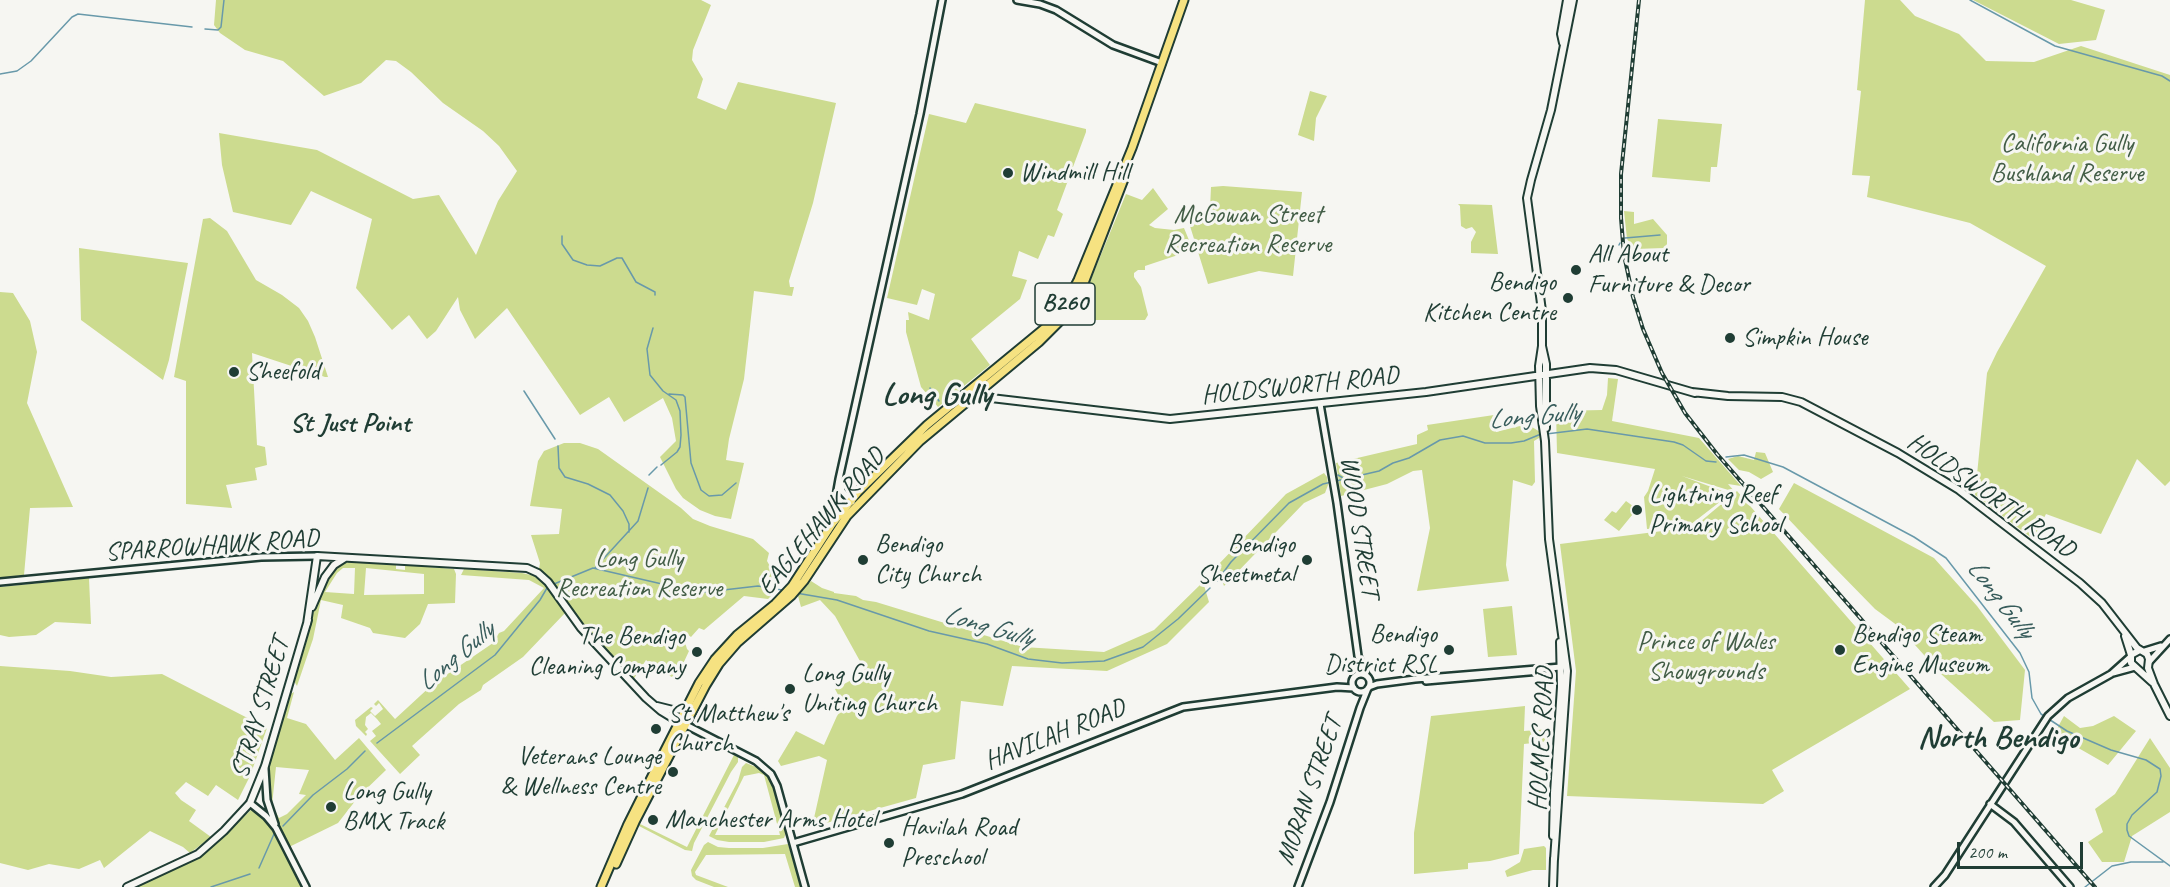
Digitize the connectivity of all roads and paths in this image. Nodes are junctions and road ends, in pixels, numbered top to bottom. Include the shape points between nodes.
1 (942, 0) edge
2 (1017, 0) edge
3 (1184, 0) edge
4 (1567, 0) edge
5 (1573, 0) edge
6 (1563, 43) junction
7 (1162, 63) junction
8 (1543, 375) junction
9 (976, 389) junction
10 (1320, 404) junction
11 (844, 460) junction
12 (888, 473) junction
13 (858, 492) junction
14 (836, 496) junction
15 (851, 506) junction
16 (832, 524) junction
17 (317, 556) junction
18 (325, 557) junction
19 (346, 558) junction
20 (325, 577) junction
21 (0, 582) edge
22 (791, 592) junction
23 (2116, 620) junction
24 (307, 624) junction
25 (2170, 639) edge
26 (2164, 644) junction
27 (2143, 651) junction
28 (1358, 656) junction
29 (2131, 656) junction
30 (2149, 662) junction
31 (2136, 668) junction
32 (1564, 669) junction
33 (2111, 674) junction
34 (1367, 676) junction
35 (1355, 678) junction
36 (1388, 682) junction
37 (2154, 684) junction
38 (1337, 687) junction
39 (1368, 688) junction
40 (1356, 689) junction
41 (654, 705) junction
42 (1360, 708) junction
43 (686, 709) junction
44 (2170, 716) edge
45 (682, 723) junction
46 (265, 766) junction
47 (250, 803) junction
48 (1990, 804) junction
49 (631, 826) junction
50 (278, 831) junction
51 (792, 843) junction
52 (127, 887) edge
53 (306, 887) edge
54 (601, 887) edge
55 (606, 887) edge
56 (805, 887) edge
57 (1298, 887) edge
58 (1553, 887) edge
59 (1934, 887) edge
60 (2070, 887) edge

1 - 11 street
2 - 7 street via 1056,10 1113,45
3 - 7 main road, EAGLEHAWK ROAD / B260
4 - 6 main road
5 - 6 main road
6 - 8 main road, HOLMES ROAD via 1551,110 1527,201 1541,306 1539,354
7 - 9 main road, EAGLEHAWK ROAD / B260 via 1084,283 1069,310 1045,337
8 - 10 main road, HOLDSWORTH ROAD
8 - 23 main road, HOLDSWORTH ROAD via 1598,368 1695,393 1789,398 1813,407 1924,468 1974,501 2091,592
8 - 32 main road, HOLMES ROAD via 1540,406 1545,435 1549,539
9 - 10 main road, HOLDSWORTH ROAD via 991,398 1170,419
9 - 12 main road, EAGLEHAWK ROAD / B260
9 - 13 main road, EAGLEHAWK ROAD / B260 via 922,429
10 - 28 street, WOOD STREET
11 - 14 street
11 - 15 street via 841,489
12 - 13 main road
12 - 15 main road, EAGLEHAWK ROAD / B260
13 - 15 main road, EAGLEHAWK ROAD / B260
14 - 15 street
14 - 16 street
15 - 16 main road, EAGLEHAWK ROAD / B260
15 - 22 main road, EAGLEHAWK ROAD / B260
16 - 22 main road, EAGLEHAWK ROAD / B260
17 - 18 main road, SPARROWHAWK ROAD
17 - 21 street, SPARROWHAWK ROAD via 261,557
17 - 24 main road, STRAY STREET
18 - 19 main road, SPARROWHAWK ROAD
18 - 20 main road
19 - 20 main road, STRAY STREET
19 - 41 main road, SPARROWHAWK ROAD via 510,566 534,571 548,582 592,641
20 - 24 main road, STRAY STREET
22 - 43 main road, EAGLEHAWK ROAD / B260 via 725,647
22 - 45 main road, EAGLEHAWK ROAD / B260 via 726,655
23 - 27 main road, HOLDSWORTH ROAD
23 - 29 main road, HOLDSWORTH ROAD
24 - 46 main road, STRAY STREET
25 - 26 street
26 - 27 street
26 - 30 street
27 - 29 main road
27 - 30 main road
28 - 34 street, WOOD STREET
28 - 35 street, WOOD STREET
29 - 31 main road
29 - 33 street
30 - 31 main road via 2144,668
30 - 37 main road
31 - 33 street
31 - 37 main road
32 - 36 street
32 - 58 main road, HOLMES ROAD via 1553,802
33 - 48 street via 2068,698 2046,718
34 - 35 street via 1360,674
34 - 36 street
34 - 39 street
35 - 38 street, HAVILAH ROAD
35 - 40 street
36 - 39 street
37 - 44 main road
38 - 40 street, HAVILAH ROAD
38 - 51 street, HAVILAH ROAD via 1183,707 962,794
39 - 40 street
39 - 42 street, MORAN STREET
40 - 42 street, MORAN STREET
41 - 43 main road
41 - 45 main road
42 - 57 street, MORAN STREET
43 - 45 main road, EAGLEHAWK ROAD / B260
45 - 49 main road, EAGLEHAWK ROAD / B260
45 - 51 street via 766,769 777,786
46 - 47 main road, STRAY STREET
46 - 50 street via 267,800
47 - 50 street
47 - 52 main road via 198,854
48 - 59 street
48 - 60 street via 2014,822
49 - 54 main road, EAGLEHAWK ROAD / B260
49 - 55 main road, EAGLEHAWK ROAD / B260
50 - 53 street
51 - 56 street

